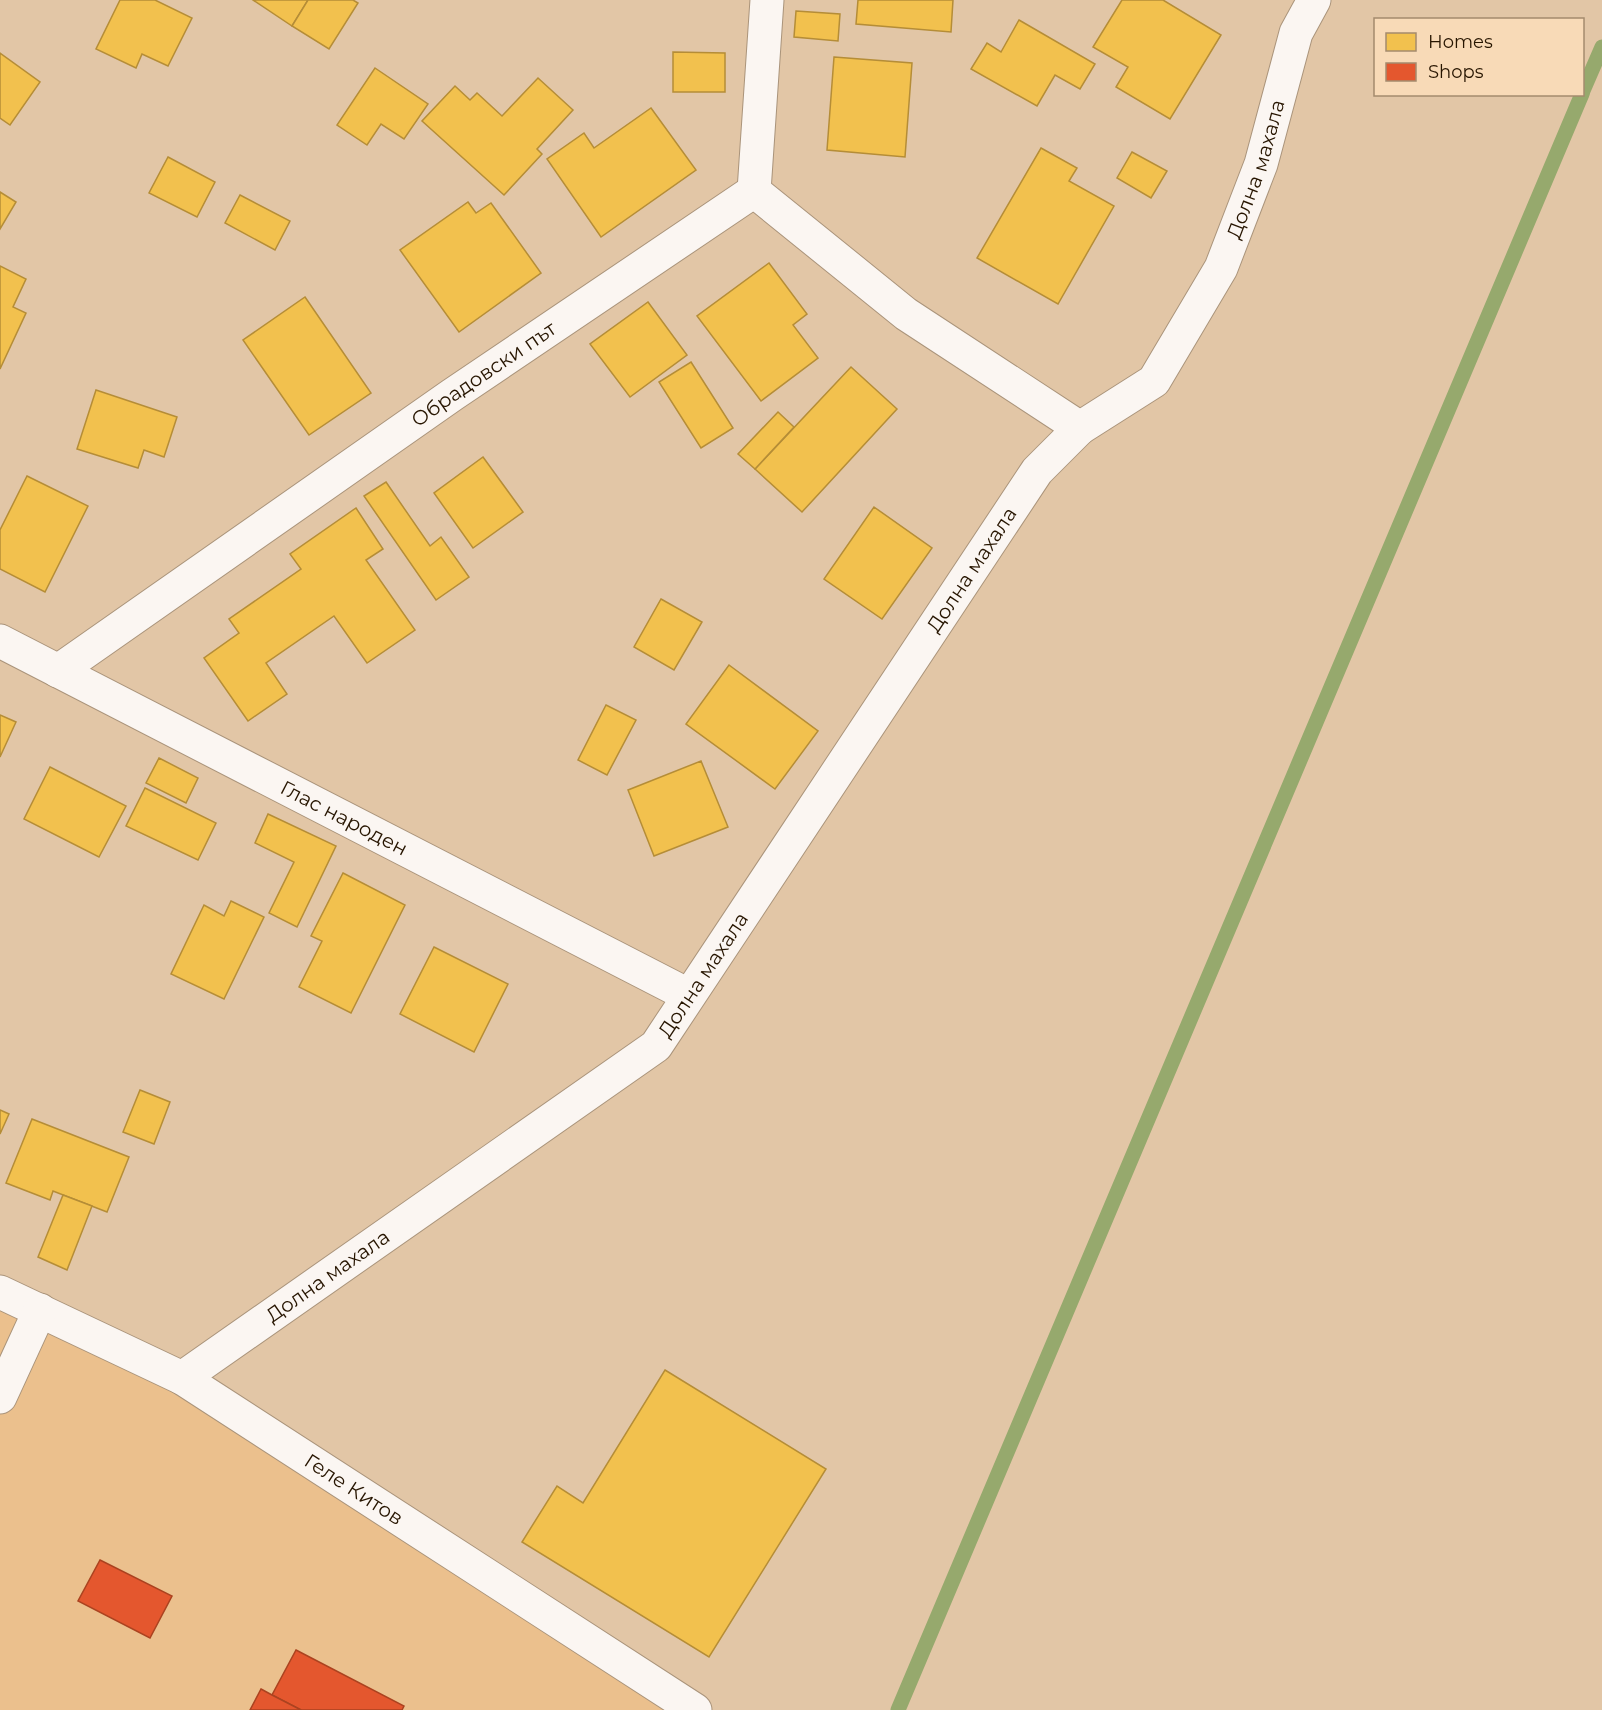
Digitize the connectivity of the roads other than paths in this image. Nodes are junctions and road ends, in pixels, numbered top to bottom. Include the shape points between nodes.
1 (767, 0) edge
2 (1314, 0) edge
3 (754, 191) junction
4 (1080, 428) junction
5 (0, 641) edge
6 (58, 671) junction
7 (688, 995) junction
8 (0, 1292) edge
9 (40, 1311) junction
10 (182, 1378) junction
11 (0, 1397) edge
12 (695, 1710) edge

1 - 3 street
2 - 4 street, Долна махала via 1296,33 1261,165 1221,268 1154,381
3 - 4 street via 906,314
3 - 6 street, Обрадовски път via 452,395
4 - 7 street, Долна махала via 1036,471
5 - 6 street, Глас народен
6 - 7 street, Глас народен
7 - 10 street, Долна махала via 656,1046
8 - 9 street, Геле Китов
9 - 10 street, Геле Китов
9 - 11 street
10 - 12 street, Геле Китов

